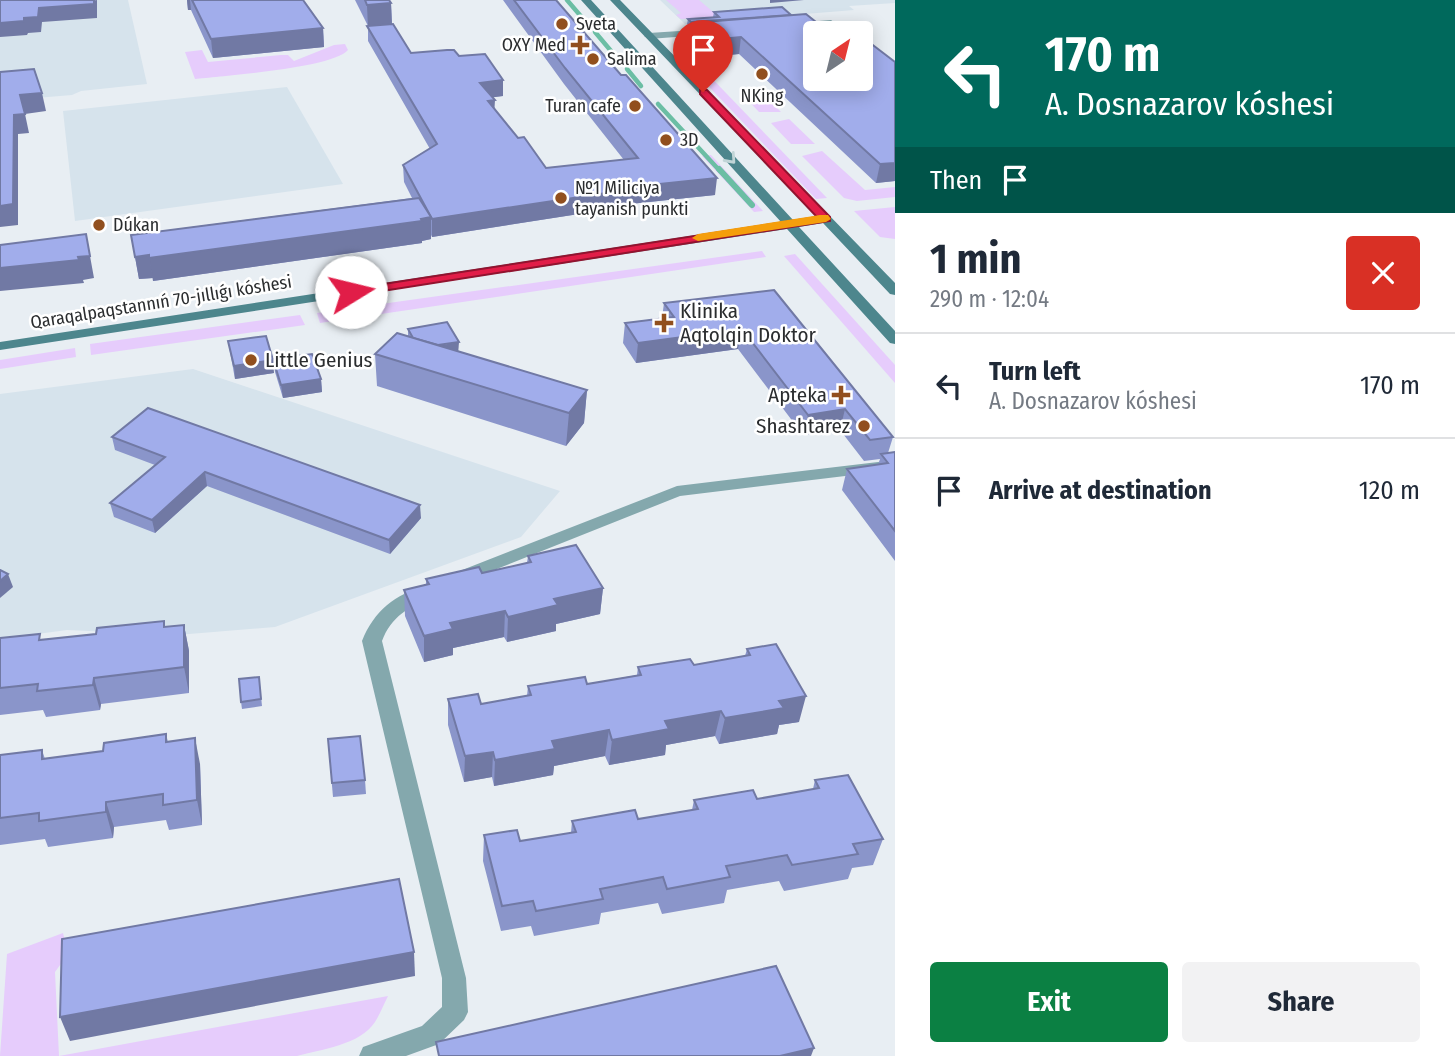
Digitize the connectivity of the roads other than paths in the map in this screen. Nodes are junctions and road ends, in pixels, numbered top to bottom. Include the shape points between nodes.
1 (586, 0) edge
2 (615, 0) edge
3 (803, 25) edge
4 (781, 27) edge
5 (730, 30) edge
6 (649, 36) junction
7 (774, 206) junction
8 (800, 207) junction
9 (826, 219) junction
10 (789, 224) junction
11 (852, 247) junction
12 (825, 248) junction
13 (895, 291) edge
14 (895, 340) edge
15 (0, 346) edge
16 (895, 465) edge
17 (372, 1056) edge

1 -> 7 main road
2 - 6 main road
3 - 4 street
5 - 6 street
6 - 8 main road
7 - 8 main road
7 - 10 main road
8 - 9 main road
9 - 10 main road, Qaraqalpaqstannıń 70-jıllıǵı kóshesi
9 - 11 main road
10 - 12 main road
10 - 15 main road, Qaraqalpaqstannıń 70-jıllıǵı kóshesi
11 - 12 main road
11 - 13 main road
12 - 14 main road
16 - 17 street via 677,491 407,599 378,623 372,641 454,978 456,1013 430,1035

